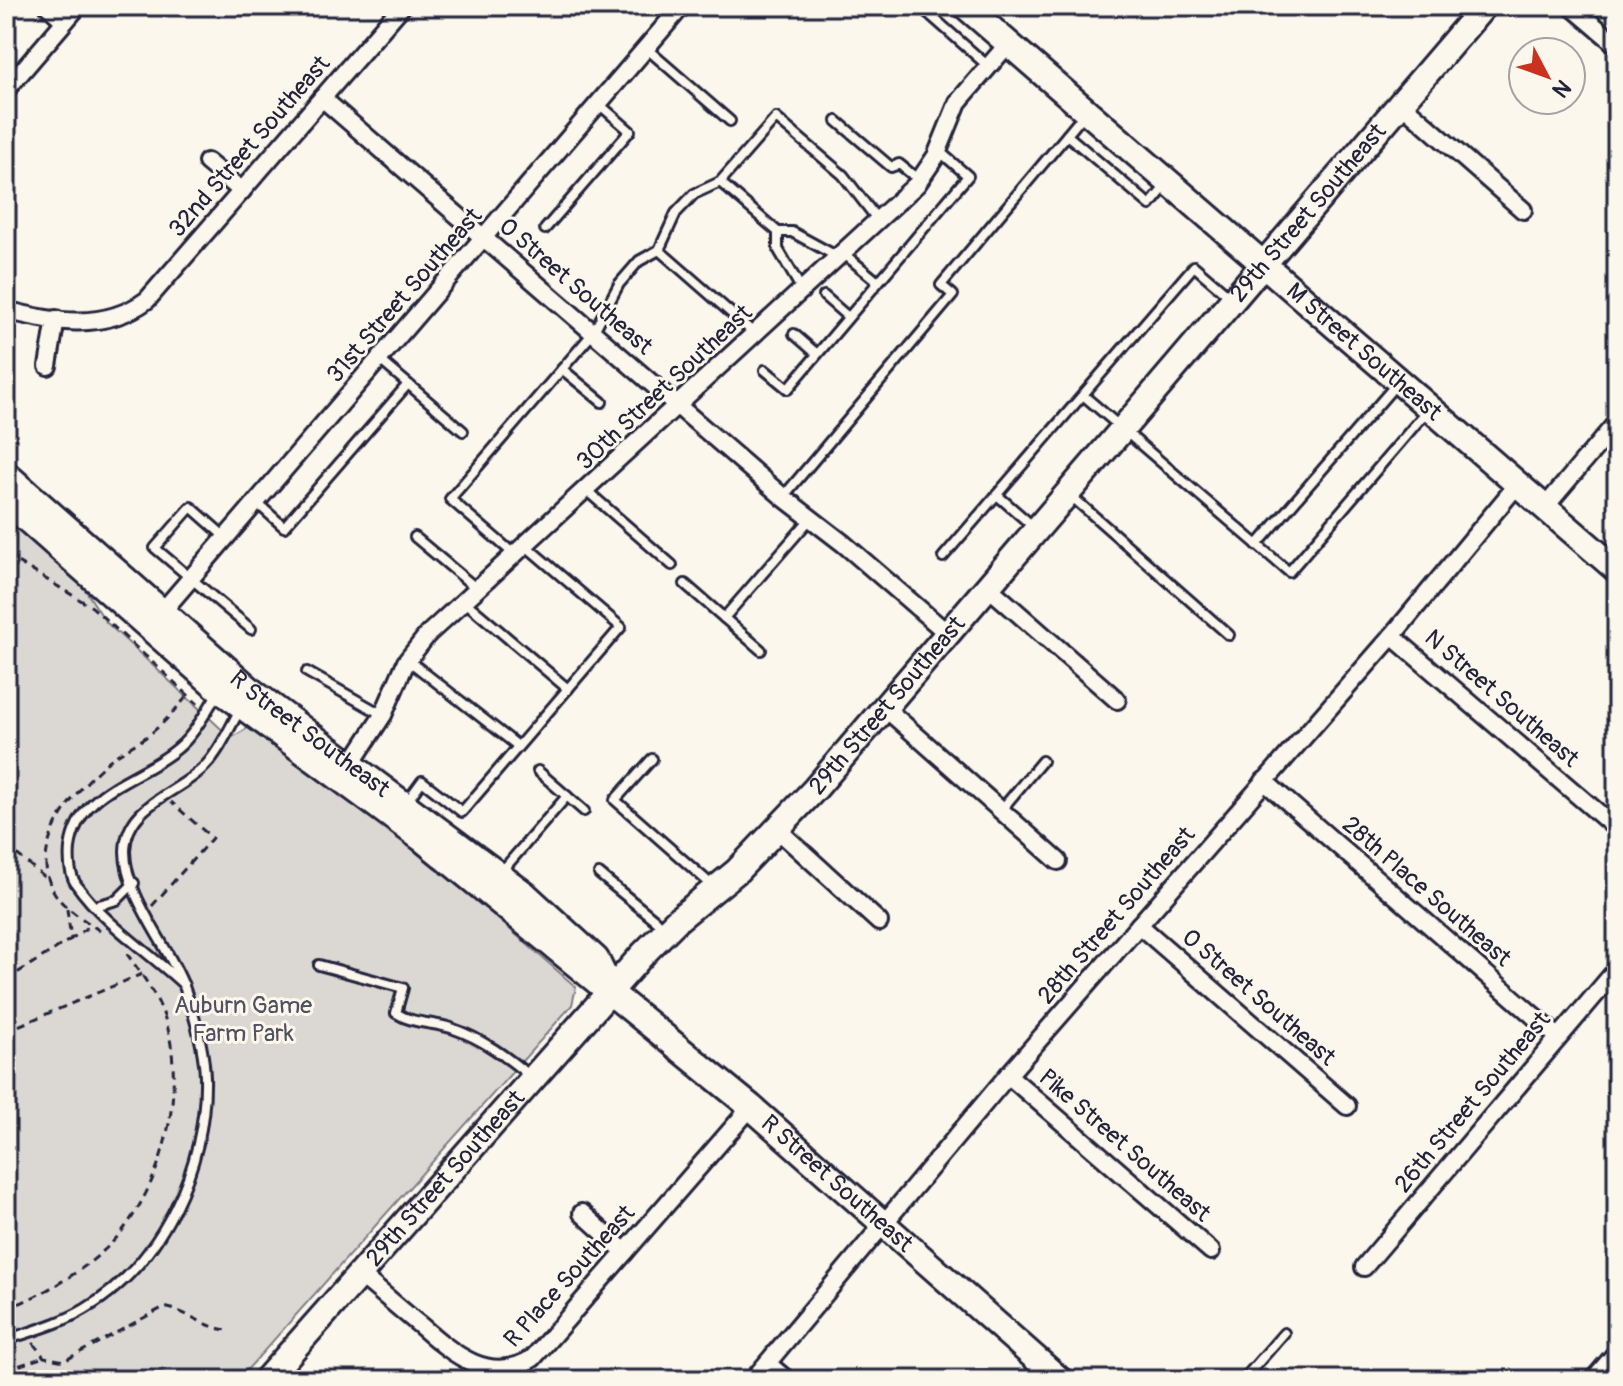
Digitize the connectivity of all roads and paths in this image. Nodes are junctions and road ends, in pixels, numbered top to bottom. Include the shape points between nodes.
1 (48, 6) edge
2 (78, 6) edge
3 (402, 6) edge
4 (682, 6) edge
5 (920, 6) edge
6 (965, 6) edge
7 (1484, 6) edge
8 (1571, 6) edge
9 (65, 21) junction
10 (1008, 44) junction
11 (1617, 45) edge
12 (646, 48) junction
13 (988, 67) junction
14 (6, 90) edge
15 (322, 98) junction
16 (599, 104) junction
17 (1402, 104) junction
18 (1087, 112) junction
19 (730, 121) dead end
20 (837, 121) dead end
21 (1067, 135) junction
22 (938, 150) junction
23 (207, 162) dead end
24 (919, 181) junction
25 (720, 182) junction
26 (1169, 182) junction
27 (242, 191) junction
28 (1523, 210) dead end
29 (878, 220) junction
30 (545, 229) dead end
31 (778, 232) junction
32 (484, 239) junction
33 (659, 250) junction
34 (841, 255) junction
35 (1264, 264) junction
36 (878, 282) junction
37 (802, 291) junction
38 (824, 296) dead end
39 (1233, 300) junction
40 (6, 310) edge
41 (848, 317) junction
42 (56, 319) junction
43 (593, 333) junction
44 (794, 334) dead end
45 (755, 335) junction
46 (817, 354) junction
47 (380, 360) junction
48 (48, 366) dead end
49 (562, 369) junction
50 (765, 370) dead end
51 (1398, 381) junction
52 (408, 384) junction
53 (1083, 395) junction
54 (602, 402) dead end
55 (678, 407) junction
56 (1429, 408) junction
57 (1617, 422) edge
58 (1123, 430) junction
59 (463, 431) dead end
60 (6, 474) edge
61 (1517, 485) junction
62 (586, 490) junction
63 (1068, 494) junction
64 (997, 495) junction
65 (783, 497) junction
66 (6, 501) edge
67 (257, 503) junction
68 (1545, 507) junction
69 (811, 518) junction
70 (1037, 530) junction
71 (415, 537) dead end
72 (227, 538) junction
73 (1257, 545) junction
74 (520, 550) junction
75 (6, 555) edge
76 (943, 557) dead end
77 (672, 565) dead end
78 (1617, 570) edge
79 (191, 579) junction
80 (685, 584) dead end
81 (988, 587) junction
82 (477, 589) junction
83 (464, 601) junction
84 (161, 613) junction
85 (724, 618) junction
86 (251, 629) dead end
87 (947, 633) junction
88 (1229, 635) dead end
89 (1392, 636) junction
90 (761, 650) dead end
91 (408, 660) junction
92 (307, 672) dead end
93 (568, 689) junction
94 (190, 693) junction
95 (242, 696) junction
96 (210, 698) junction
97 (1117, 700) dead end
98 (884, 707) junction
99 (383, 715) junction
100 (518, 746) junction
101 (652, 759) dead end
102 (1042, 761) dead end
103 (351, 764) junction
104 (538, 771) dead end
105 (1264, 781) junction
106 (162, 795) junction
107 (567, 796) junction
108 (406, 803) junction
109 (584, 811) dead end
110 (1001, 811) junction
111 (1617, 829) edge
112 (778, 830) junction
113 (6, 845) edge
114 (1058, 861) dead end
115 (500, 874) junction
116 (599, 874) dead end
117 (51, 883) junction
118 (134, 883) junction
119 (716, 889) junction
120 (95, 906) junction
121 (66, 907) junction
122 (147, 913) junction
123 (879, 922) dead end
124 (91, 925) junction
125 (1139, 925) junction
126 (667, 930) junction
127 (102, 932) dead end
128 (71, 939) junction
129 (119, 946) dead end
130 (319, 965) dead end
131 (1617, 969) edge
132 (142, 974) junction
133 (6, 980) edge
134 (184, 985) junction
135 (611, 990) junction
136 (6, 1031) edge
137 (1558, 1037) junction
138 (1008, 1075) junction
139 (533, 1078) junction
140 (1347, 1106) dead end
141 (751, 1107) junction
142 (582, 1213) dead end
143 (882, 1224) junction
144 (1211, 1251) dead end
145 (625, 1252) junction
146 (1364, 1267) dead end
147 (359, 1274) junction
148 (6, 1286) edge
149 (15, 1305) junction
150 (6, 1309) edge
151 (227, 1330) dead end
152 (27, 1333) junction
153 (1284, 1333) dead end
154 (6, 1340) edge
155 (1617, 1352) edge
156 (44, 1357) junction
157 (768, 1364) junction
158 (6, 1370) edge
159 (266, 1380) edge
160 (753, 1380) edge
161 (787, 1380) edge
162 (1060, 1380) edge
163 (1243, 1380) edge
164 (1593, 1380) edge

1 - 9 street
2 - 9 street
3 - 15 street, 32nd Street Southeast
4 - 12 street, 31st Street Southeast
5 - 13 lane
6 - 10 street, M Street Southeast
7 - 17 street, 29th Street Southeast
8 - 11 street
9 - 14 street
10 - 13 street, 30th Street Southeast
10 - 18 street, M Street Southeast
12 - 16 street, 31st Street Southeast
12 - 19 lane
13 - 22 street, 30th Street Southeast via 958,102
15 - 27 street, 32nd Street Southeast
15 - 32 street, O Street Southeast
16 - 30 lane via 630,131
16 - 32 street, 31st Street Southeast
17 - 28 street
17 - 35 street, 29th Street Southeast
18 - 21 lane
18 - 26 street, M Street Southeast
20 - 24 lane via 891,167 899,164
21 - 26 lane via 1150,205
21 - 65 lane via 941,285 953,295
22 - 24 street, 30th Street Southeast
22 - 36 lane via 968,176
23 - 27 street
24 - 29 street, 30th Street Southeast
25 - 29 lane via 776,118 843,175
25 - 31 lane
25 - 33 lane via 694,194 676,213
26 - 35 street, M Street Southeast
27 - 42 street, 32nd Street Southeast via 157,290 129,312 97,322
29 - 34 street, 30th Street Southeast
31 - 34 lane via 792,232
31 - 37 lane via 778,249
32 - 43 street, O Street Southeast
32 - 47 street, 31st Street Southeast
33 - 43 lane via 639,261 619,284
33 - 45 lane
34 - 36 lane
34 - 37 street, 30th Street Southeast
35 - 39 street, 29th Street Southeast
35 - 51 street, M Street Southeast
36 - 41 lane
37 - 45 street, 30th Street Southeast
38 - 41 lane
39 - 53 lane via 1194,266
39 - 58 street, 29th Street Southeast
40 - 42 street
41 - 46 lane
42 - 48 street
43 - 49 lane
43 - 55 street, O Street Southeast
44 - 46 lane
45 - 55 street, 30th Street Southeast
46 - 50 lane via 788,389
47 - 52 lane
47 - 67 street, 31st Street Southeast
49 - 54 lane
49 - 74 lane via 450,499
51 - 56 street, M Street Southeast
51 - 73 lane
52 - 59 lane
52 - 67 lane via 284,527
53 - 58 lane
53 - 64 lane
55 - 62 street, 30th Street Southeast
55 - 65 street, O Street Southeast
56 - 61 street, M Street Southeast
56 - 73 lane via 1289,572
57 - 68 street
58 - 63 street, 29th Street Southeast
58 - 73 lane
60 - 84 street, R Street Southeast
61 - 68 street, M Street Southeast
61 - 89 street, 28th Street Southeast
62 - 74 street, 30th Street Southeast
62 - 77 lane
63 - 70 street, 29th Street Southeast
63 - 88 lane
64 - 70 lane
64 - 76 lane
65 - 69 street, O Street Southeast
66 - 96 street, R Street Southeast
67 - 72 street, 31st Street Southeast
68 - 78 street, M Street Southeast
69 - 85 lane
69 - 87 street, O Street Southeast
70 - 81 street, 29th Street Southeast
71 - 82 lane
72 - 79 street, 31st Street Southeast
72 - 79 lane via 191,507 155,548
74 - 82 street, 30th Street Southeast
74 - 93 lane via 621,627
75 - 94 path via 92,607
79 - 84 street, 31st Street Southeast
79 - 86 lane
80 - 85 lane
81 - 87 street, 29th Street Southeast
81 - 97 street
82 - 83 street, 30th Street Southeast
83 - 91 street, 30th Street Southeast
83 - 93 lane
84 - 95 street, R Street Southeast
85 - 90 lane
87 - 98 street, 29th Street Southeast
89 - 105 street, 28th Street Southeast
89 - 111 street, N Street Southeast
91 - 99 street, 30th Street Southeast
91 - 100 lane
92 - 99 lane
93 - 100 lane
94 - 96 path
94 - 117 path via 158,728 111,760 61,813 47,859
95 - 96 street, R Street Southeast
95 - 103 street, R Street Southeast
95 - 106 lane via 204,768
95 - 135 street, R Street Southeast
96 - 120 lane via 183,744 107,790 80,821 70,847 70,870
98 - 110 street
98 - 112 street, 29th Street Southeast
99 - 103 street, 30th Street Southeast
100 - 108 lane via 462,812 422,781
101 - 119 lane via 615,800
102 - 110 lane
103 - 108 street, R Street Southeast
104 - 107 lane
105 - 125 street, 28th Street Southeast
105 - 137 street, 28th Place Southeast
106 - 118 lane via 146,807 129,834 125,851
106 - 122 path via 212,838
107 - 109 lane
107 - 115 lane
108 - 115 street, R Street Southeast
110 - 114 street
112 - 119 street, 29th Street Southeast
112 - 123 street
113 - 117 path
115 - 135 street, R Street Southeast via 596,959
116 - 126 lane
117 - 121 path
118 - 120 lane via 117,900
118 - 122 lane
119 - 126 street, 29th Street Southeast
120 - 134 lane
121 - 124 path
121 - 128 path
122 - 134 lane
124 - 127 path
124 - 128 path
125 - 138 street, 28th Street Southeast
125 - 140 street, O Street Southeast
126 - 135 street, 29th Street Southeast
128 - 133 path
129 - 132 path
130 - 139 lane via 403,988 396,1013 450,1028 497,1049
131 - 137 street, 26th Street Southeast
132 - 136 path
132 - 149 path via 161,1008 171,1051 165,1145 117,1237 59,1283
134 - 152 lane via 201,1045 205,1102 190,1168 167,1223 138,1265 107,1293 77,1313
135 - 139 street, 29th Street Southeast
135 - 141 street, R Street Southeast
137 - 146 street, 26th Street Southeast
138 - 143 street, 28th Street Southeast
138 - 144 street, Pike Street Southeast
139 - 147 street, 29th Street Southeast
141 - 143 street, R Street Southeast
141 - 145 street, R Place Southeast
142 - 145 street
143 - 157 street, 28th Street Southeast
143 - 162 street, R Street Southeast
145 - 147 street, R Place Southeast via 533,1358 504,1372 461,1360
147 - 159 street, 29th Street Southeast
148 - 149 path
149 - 150 path
151 - 156 path via 164,1307 78,1357
152 - 154 lane
152 - 156 path
153 - 163 lane
155 - 164 street
156 - 158 path
157 - 160 street, 28th Street Southeast
157 - 161 street

